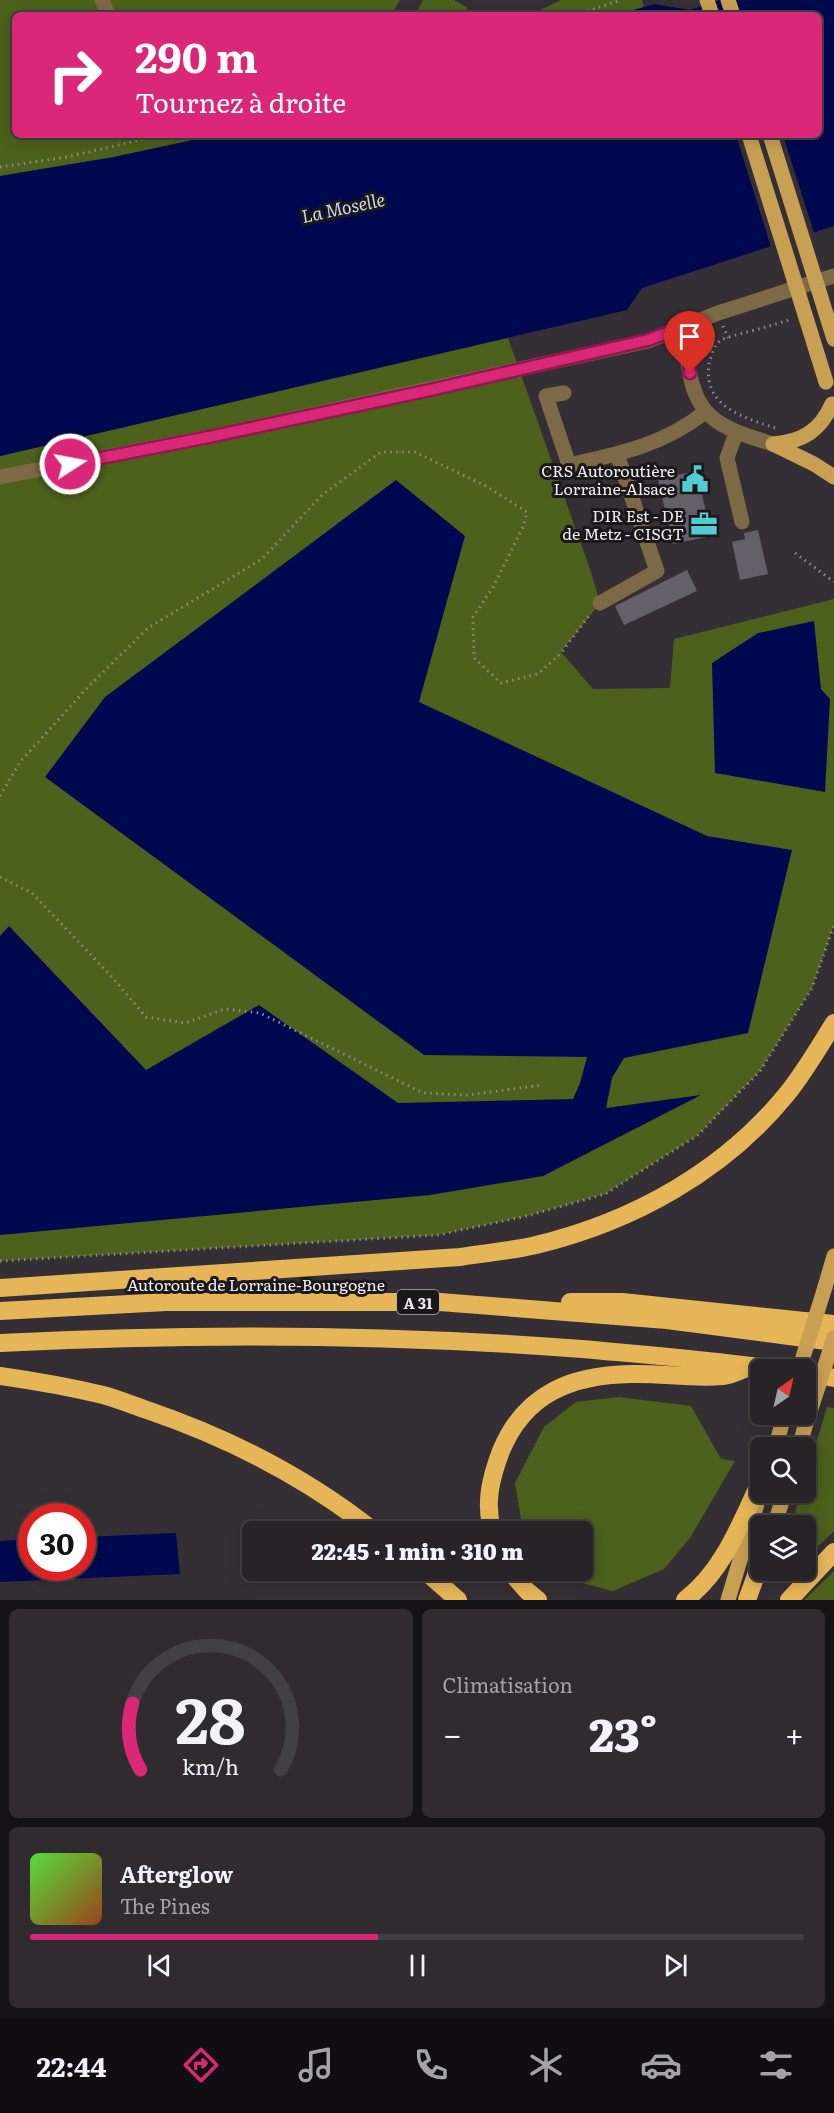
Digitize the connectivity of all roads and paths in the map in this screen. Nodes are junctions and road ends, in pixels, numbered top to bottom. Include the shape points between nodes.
1 (621, 0) edge
2 (585, 12) edge
3 (148, 138) edge
4 (750, 138) edge
5 (771, 138) edge
6 (0, 167) edge
7 (834, 276) edge
8 (802, 316) dead end
9 (686, 326) junction
10 (834, 339) edge
11 (564, 393) dead end
12 (833, 406) edge
13 (705, 412) junction
14 (782, 430) dead end
15 (736, 432) junction
16 (773, 444) junction
17 (617, 454) junction
18 (0, 477) edge
19 (834, 477) edge
20 (742, 522) dead end
21 (795, 553) dead end
22 (834, 582) edge
23 (600, 603) joint
24 (0, 795) edge
25 (0, 877) edge
26 (834, 926) edge
27 (834, 1023) edge
28 (543, 1085) dead end
29 (834, 1256) edge
30 (0, 1261) edge
31 (0, 1288) edge
32 (440, 1302) junction
33 (0, 1311) edge
34 (834, 1324) edge
35 (834, 1340) edge
36 (0, 1343) edge
37 (802, 1359) edge
38 (750, 1365) edge
39 (750, 1367) edge
40 (816, 1374) edge
41 (0, 1376) edge
42 (834, 1377) edge
43 (802, 1437) edge
44 (750, 1503) edge
45 (757, 1503) edge
46 (362, 1521) edge
47 (491, 1521) edge
48 (834, 1552) edge
49 (436, 1581) edge
50 (518, 1581) edge
51 (754, 1581) edge
52 (758, 1581) edge
53 (458, 1600) edge
54 (538, 1600) edge
55 (685, 1600) edge
56 (728, 1600) edge
57 (747, 1600) edge
58 (752, 1600) edge
59 (789, 1600) edge

1 - 2 path
3 - 6 path
4 - 12 main road, bridge
5 - 10 main road, bridge
7 - 9 street
8 - 14 path via 720,340 709,365 709,381 725,406 740,416
9 - 13 street via 690,373
9 - 18 street via 648,340 430,390
11 - 17 street via 546,396 568,465
12 - 16 main road via 810,434
13 - 15 street
13 - 17 street via 679,431
15 - 16 street
15 - 20 street via 726,458
16 - 19 main road
17 - 23 street via 657,571
21 - 22 path
23 - 24 path via 538,674 501,683 474,658 473,617 523,528 526,512 486,486 415,452 381,452 322,495 262,559 148,628 20,762
25 - 28 path via 32,892 146,1017 185,1023 225,1009 260,1013 423,1093 467,1095
26 - 30 path via 812,988 760,1071 698,1135 605,1194 438,1235
27 - 31 highway via 786,1095 719,1159 637,1211 592,1229 534,1245 460,1257
29 - 37 main road, bridge
32 - 33 highway, Autoroute de Lorraine-Bourgogne / A 31 via 166,1302
32 - 34 highway via 622,1302
32 - 35 highway, Autoroute de Lorraine-Bourgogne / A 31 via 667,1320
35 - 43 main road, bridge
36 - 38 highway, A 31 via 192,1337 421,1338
39 - 47 highway via 725,1376 588,1377 543,1397 522,1415 507,1437 488,1498
40 - 42 highway
41 - 46 highway via 105,1396 192,1425 304,1481
44 - 55 highway via 721,1563 701,1588
45 - 56 main road
48 - 59 highway
49 - 53 highway
50 - 54 highway
51 - 57 highway
52 - 58 main road

